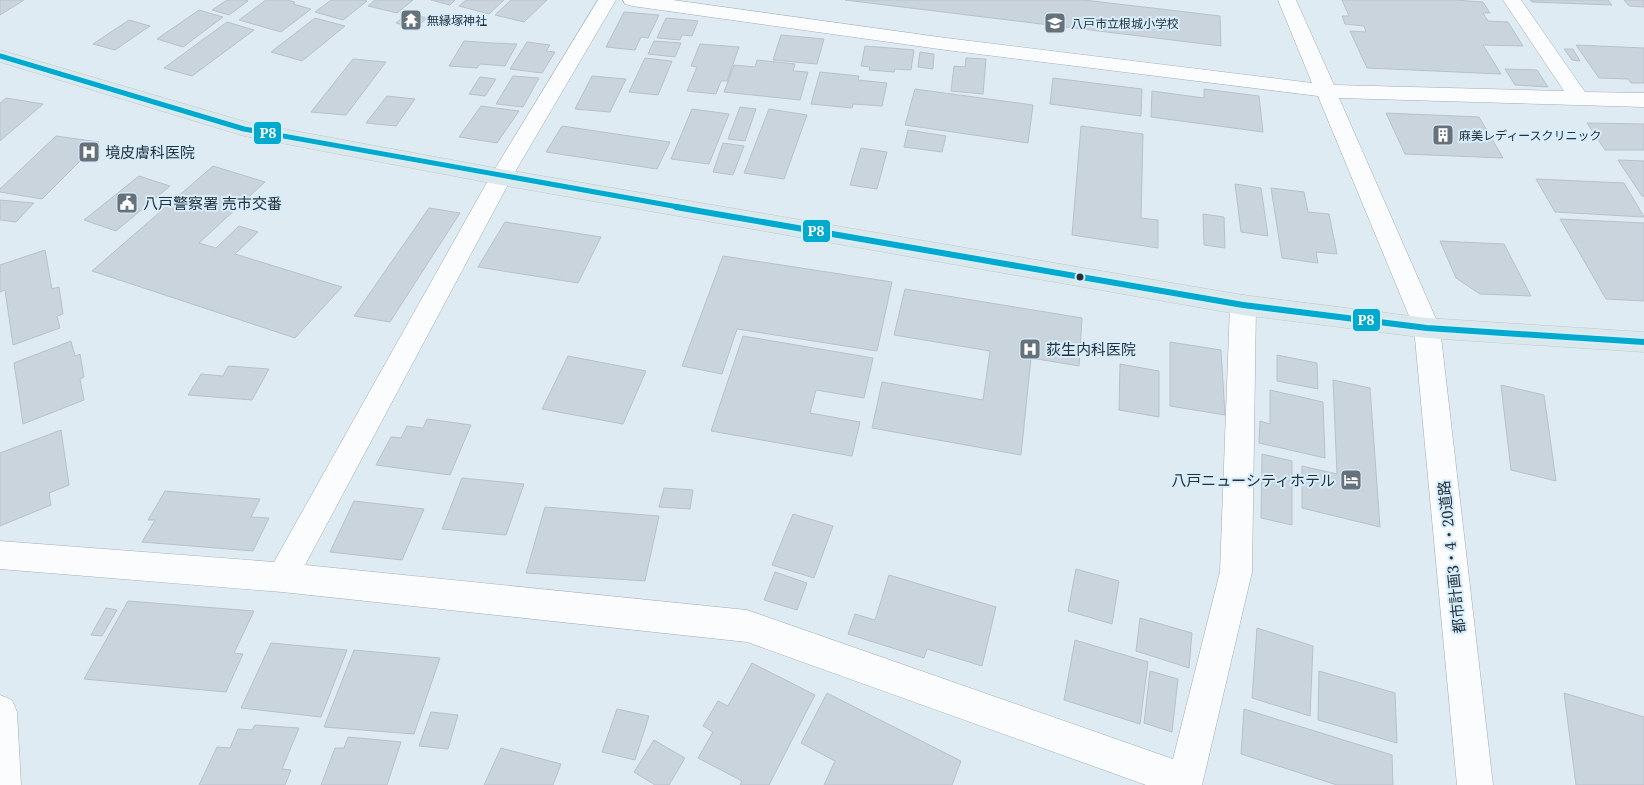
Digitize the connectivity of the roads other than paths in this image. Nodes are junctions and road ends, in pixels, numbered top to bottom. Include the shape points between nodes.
1 (607, 0) edge
2 (632, 0) edge
3 (1287, 0) edge
4 (1512, 0) edge
5 (0, 56) edge
6 (1326, 91) junction
7 (1579, 98) junction
8 (1644, 100) edge
9 (501, 177) junction
10 (1243, 305) junction
11 (1427, 328) junction
12 (1644, 342) edge
13 (0, 555) edge
14 (282, 577) junction
15 (0, 712) edge
16 (1185, 783) edge
17 (3, 785) edge
18 (1475, 785) edge

1 - 9 street
2 - 6 street via 946,44
3 - 6 street, 都市計画3・4・20道路
4 - 7 street
5 - 9 highway via 244,129
6 - 7 street
6 - 11 street, 都市計画3・4・20道路
7 - 8 street
9 - 10 highway
9 - 14 street
10 - 11 highway
10 - 16 street via 1236,572
11 - 12 highway
11 - 18 street, 都市計画3・4・20道路
13 - 14 street
14 - 16 street via 747,626
15 - 17 street

